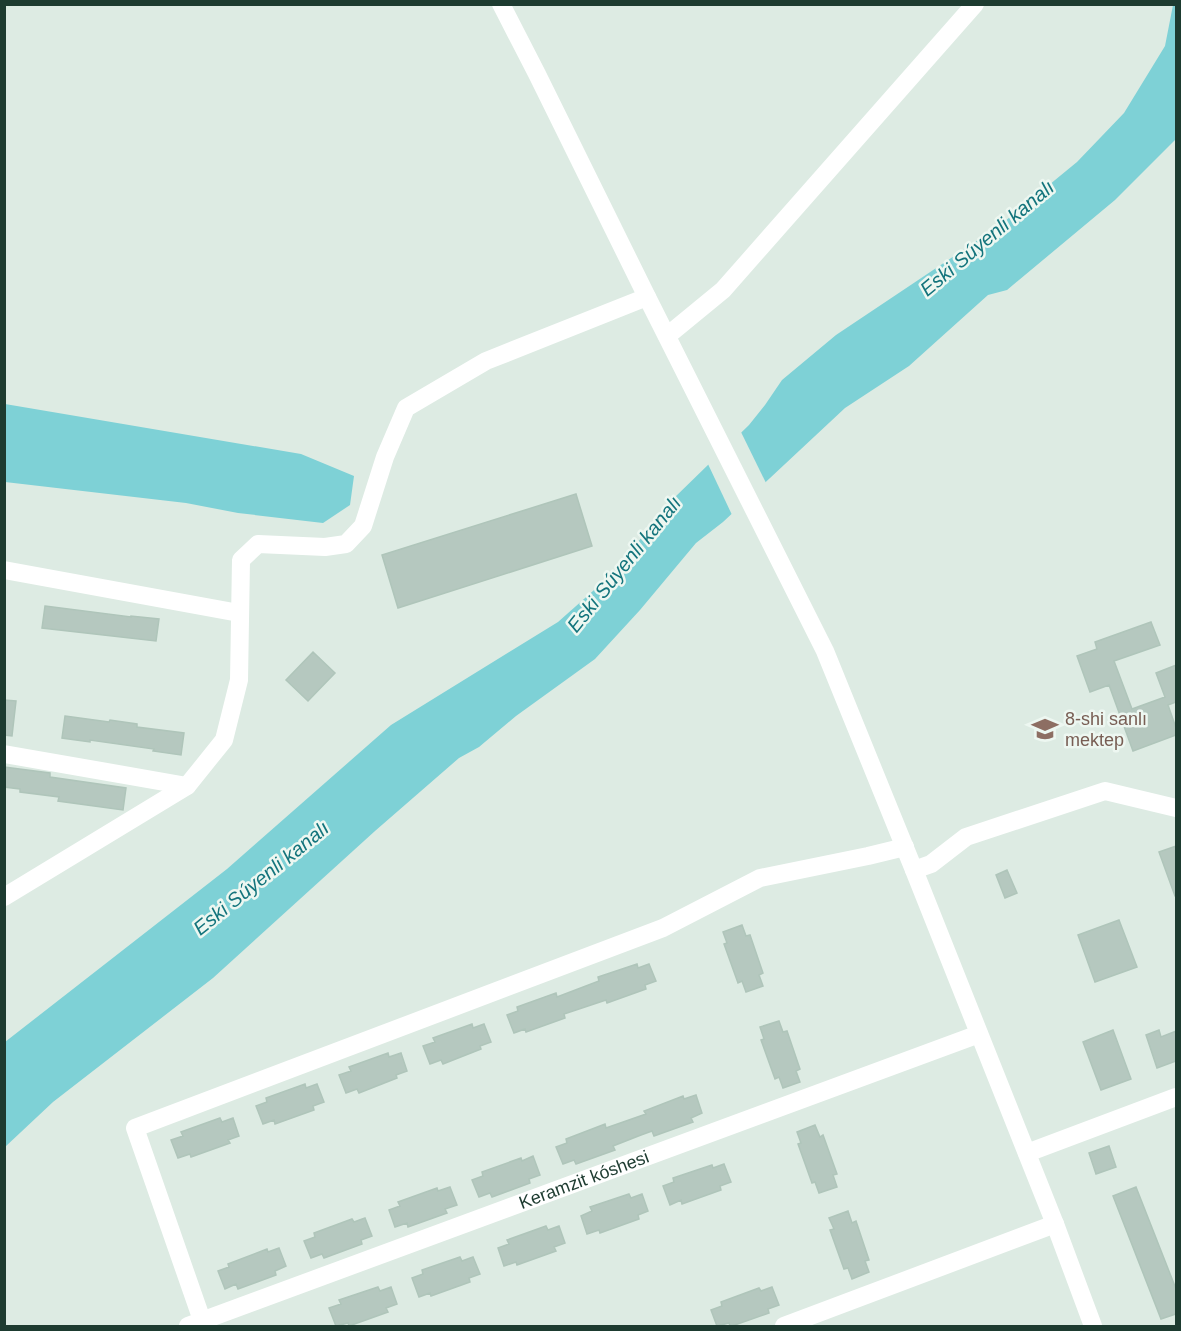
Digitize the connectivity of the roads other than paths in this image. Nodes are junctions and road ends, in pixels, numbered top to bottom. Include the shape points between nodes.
1 (501, 4) edge
2 (975, 4) edge
3 (647, 297) junction
4 (668, 336) junction
5 (4, 570) edge
6 (239, 613) junction
7 (4, 754) edge
8 (187, 786) junction
9 (1176, 808) edge
10 (905, 847) junction
11 (914, 870) junction
12 (4, 897) edge
13 (980, 1034) junction
14 (1176, 1097) edge
15 (1027, 1153) junction
16 (1055, 1224) junction
17 (198, 1325) edge
18 (784, 1326) edge
19 (1093, 1326) edge

1 - 3 street
2 - 4 street via 723,290
3 - 4 street
3 - 6 street via 486,361 406,408 363,526 346,544 258,544 241,560
4 - 10 street via 825,651
5 - 6 street
6 - 8 street via 239,680 224,740
7 - 8 street
8 - 12 street
9 - 11 street via 1105,791 966,837 931,864
10 - 11 street
10 - 17 street via 760,878 663,928 135,1128
11 - 13 street
13 - 15 street
13 - 17 street, Keramzit kóshesi
14 - 15 street
15 - 16 street
16 - 18 street
16 - 19 street

